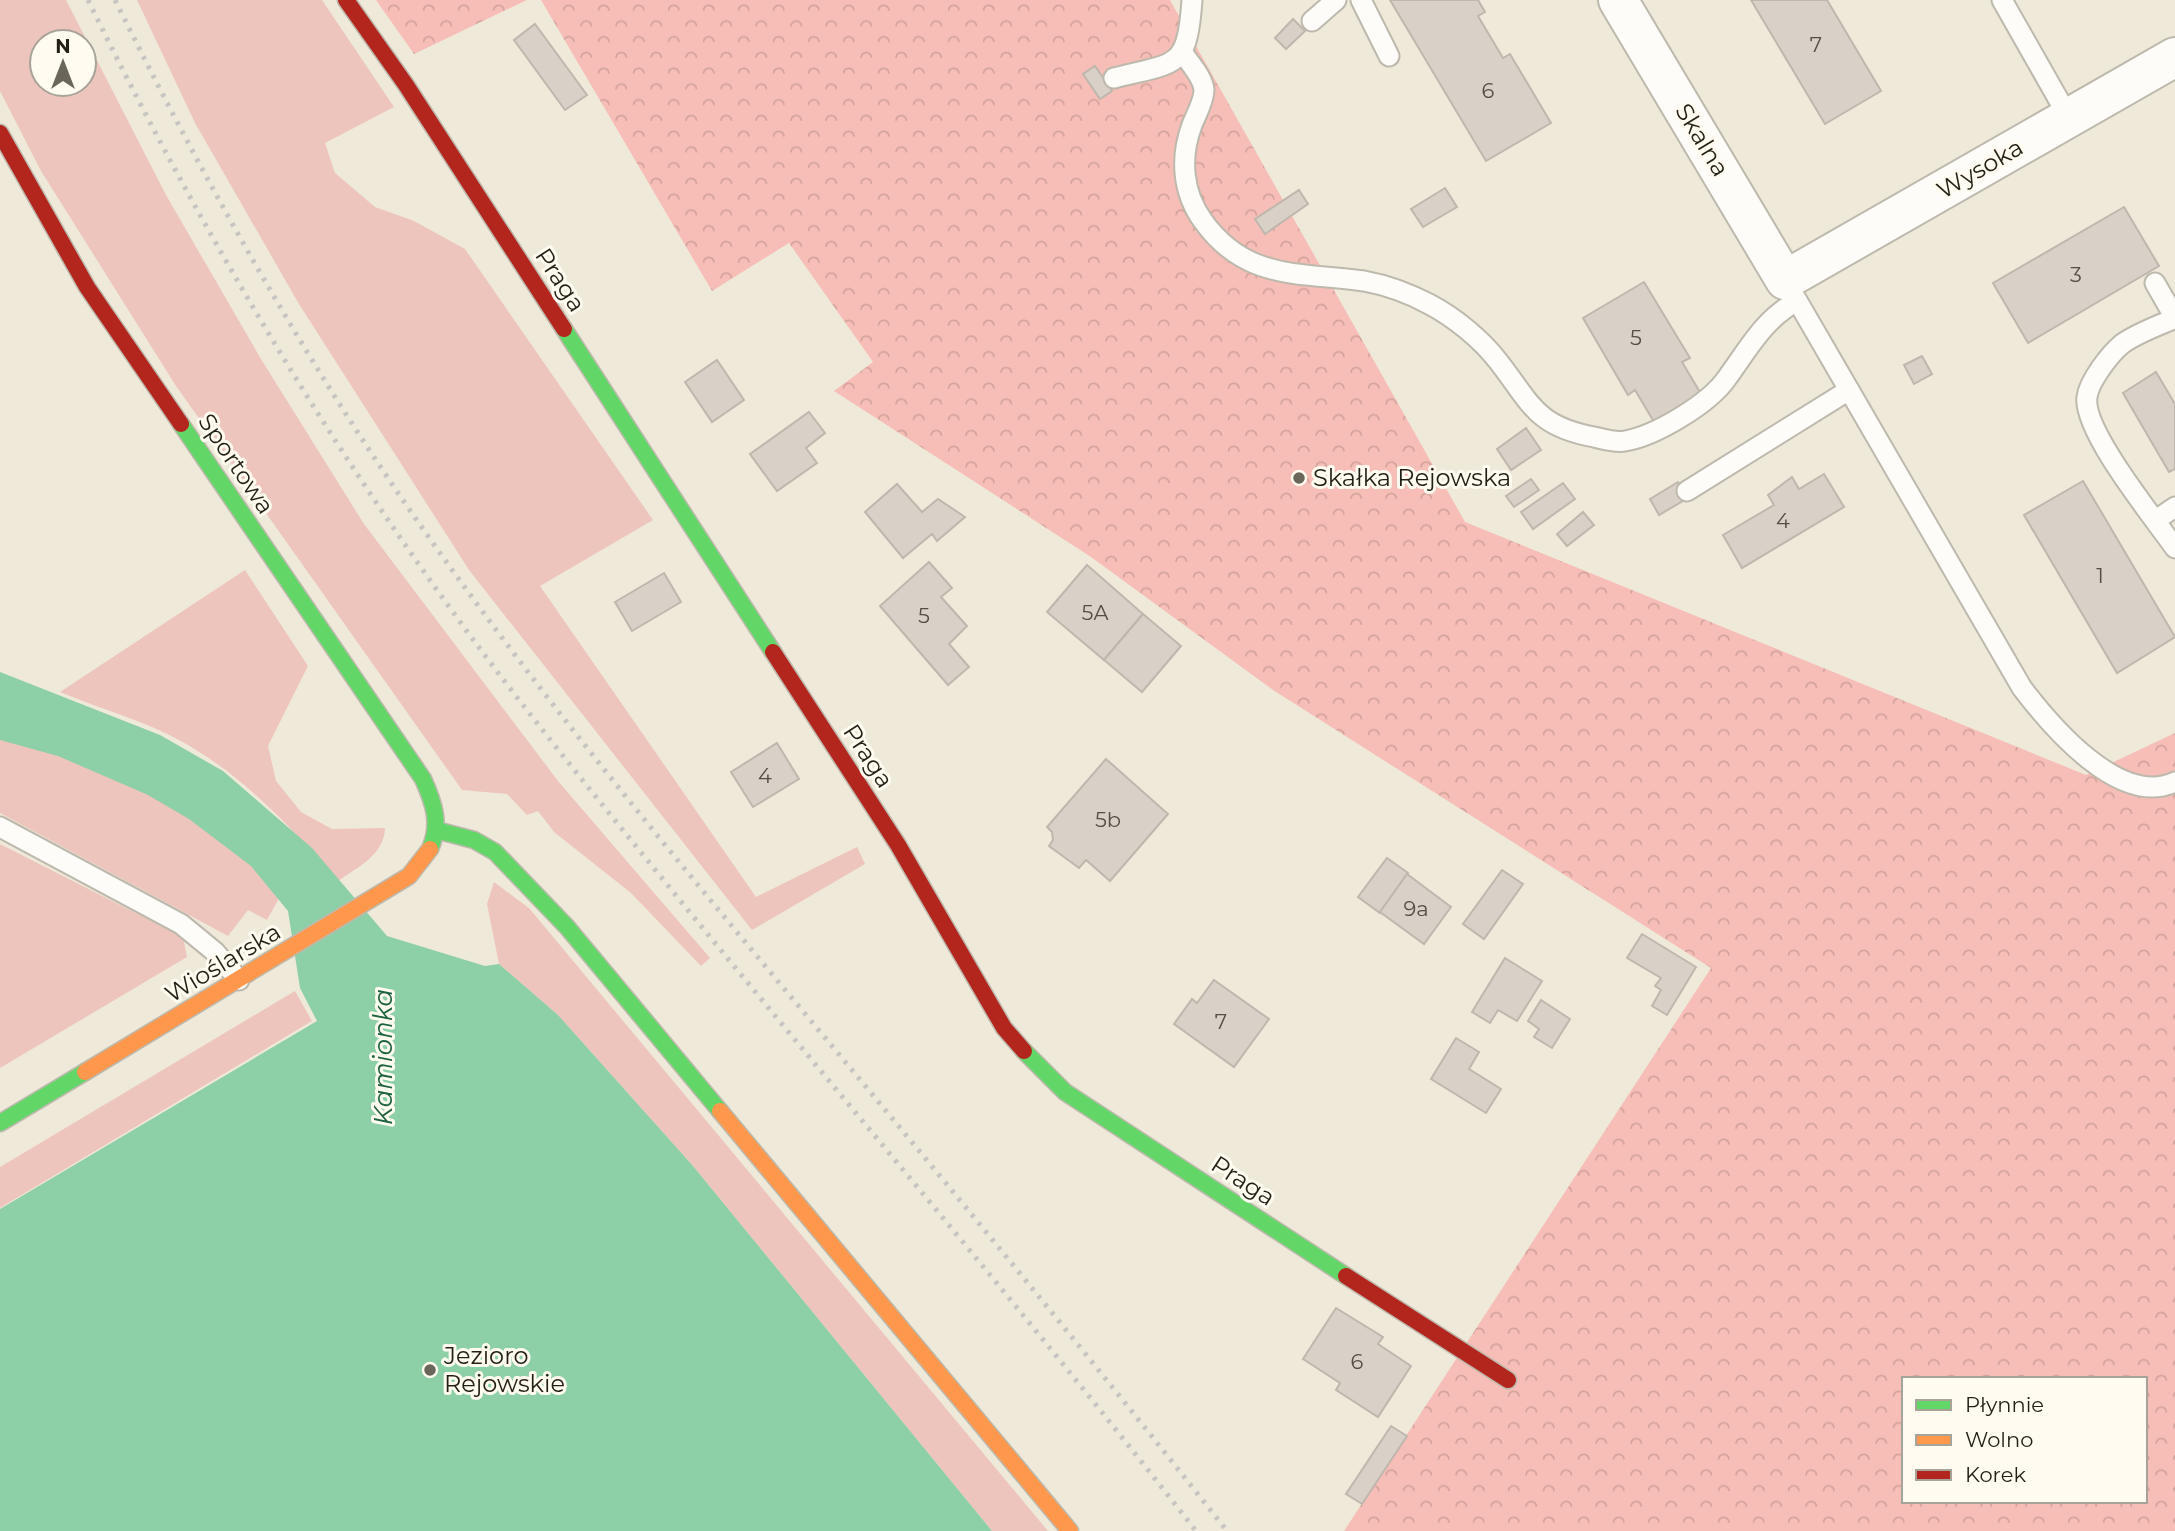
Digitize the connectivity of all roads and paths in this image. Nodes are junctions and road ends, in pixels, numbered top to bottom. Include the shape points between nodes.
1 (346, 0) edge
2 (1192, 0) edge
3 (1336, 0) edge
4 (1361, 0) edge
5 (1618, 0) edge
6 (2002, 0) edge
7 (1312, 21) dead end
8 (1183, 53) junction
9 (1390, 56) dead end
10 (2175, 57) edge
11 (1114, 78) dead end
12 (2068, 118) junction
13 (0, 133) edge
14 (2155, 283) dead end
15 (1791, 291) junction
16 (2175, 318) edge
17 (1849, 390) junction
18 (1687, 491) dead end
19 (2175, 507) edge
20 (2155, 520) junction
21 (2175, 548) edge
22 (2175, 782) edge
23 (437, 823) junction
24 (0, 827) edge
25 (239, 980) junction
26 (0, 1123) edge
27 (1508, 1380) dead end
28 (1070, 1531) edge

1 - 27 street, Praga via 406,85 898,845 1016,1043 1065,1092
2 - 8 lane
3 - 7 lane
4 - 9 lane
5 - 15 street, Skalna
6 - 12 lane
8 - 11 lane via 1166,65
8 - 15 lane via 1204,90 1185,145 1185,177 1202,220 1226,247 1243,260 1280,273 1366,282 1430,304 1480,342 1527,404 1551,425 1621,442 1646,436 1711,396
10 - 12 street, Wysoka
12 - 15 street, Wysoka
13 - 23 street, Sportowa via 87,286 430,789
14 - 16 lane
15 - 17 lane
16 - 20 lane via 2121,344 2087,397 2088,413 2106,448
17 - 18 lane
17 - 22 lane via 2022,688 2052,728 2127,783 2165,787
19 - 20 lane
20 - 21 lane
23 - 25 street, Wioślarska via 425,861 391,889
23 - 28 street via 495,852 567,927
24 - 25 lane via 181,924
25 - 26 street, Wioślarska

